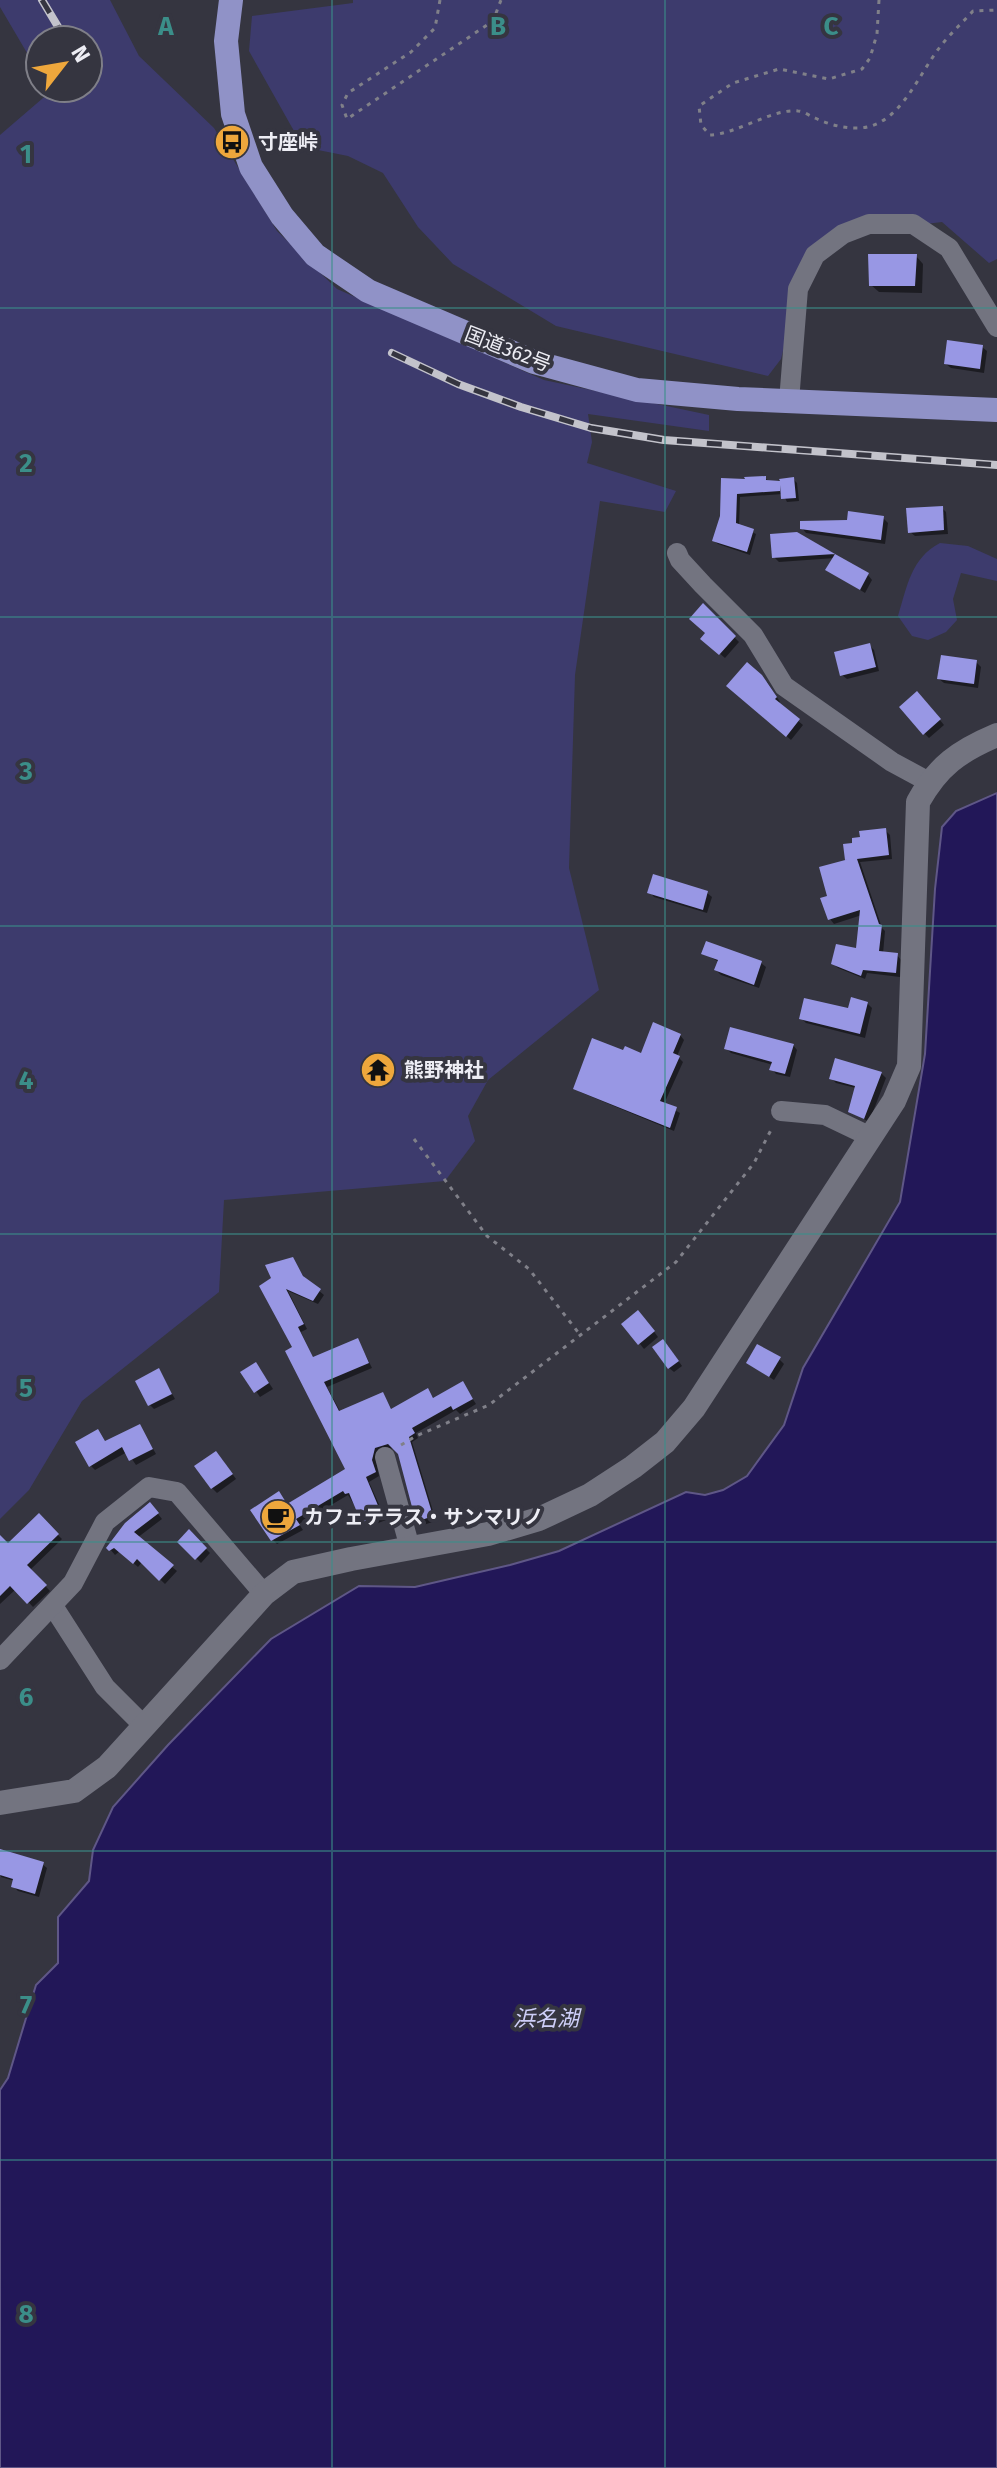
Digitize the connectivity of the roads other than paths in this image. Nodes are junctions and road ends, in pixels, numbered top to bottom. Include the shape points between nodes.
1 (231, 0) edge
2 (997, 327) edge
3 (789, 401) junction
4 (997, 410) edge
5 (677, 553) dead end
6 (997, 735) edge
7 (929, 782) junction
8 (781, 1111) road end
9 (871, 1137) junction
10 (385, 1457) road end
11 (410, 1548) junction
12 (264, 1594) junction
13 (53, 1606) junction
14 (0, 1660) edge
15 (144, 1726) junction
16 (0, 1803) edge

1 - 3 highway, 国道362号 via 226,41 233,114 251,167 315,255 368,291 534,362 637,390
2 - 3 street via 949,248 913,224 869,224 843,234 815,255 798,289
3 - 4 highway, 国道362号
5 - 7 street via 753,635 784,686
6 - 7 street via 953,756
7 - 9 street via 918,802 909,1066
8 - 9 street via 825,1115
9 - 11 street via 694,1408 665,1442 590,1495 539,1519
10 - 11 street
11 - 12 street via 293,1572
12 - 13 street via 177,1492 149,1487 105,1522 73,1583
12 - 15 street
13 - 14 street
13 - 15 street via 105,1687
15 - 16 street via 107,1767 74,1791

